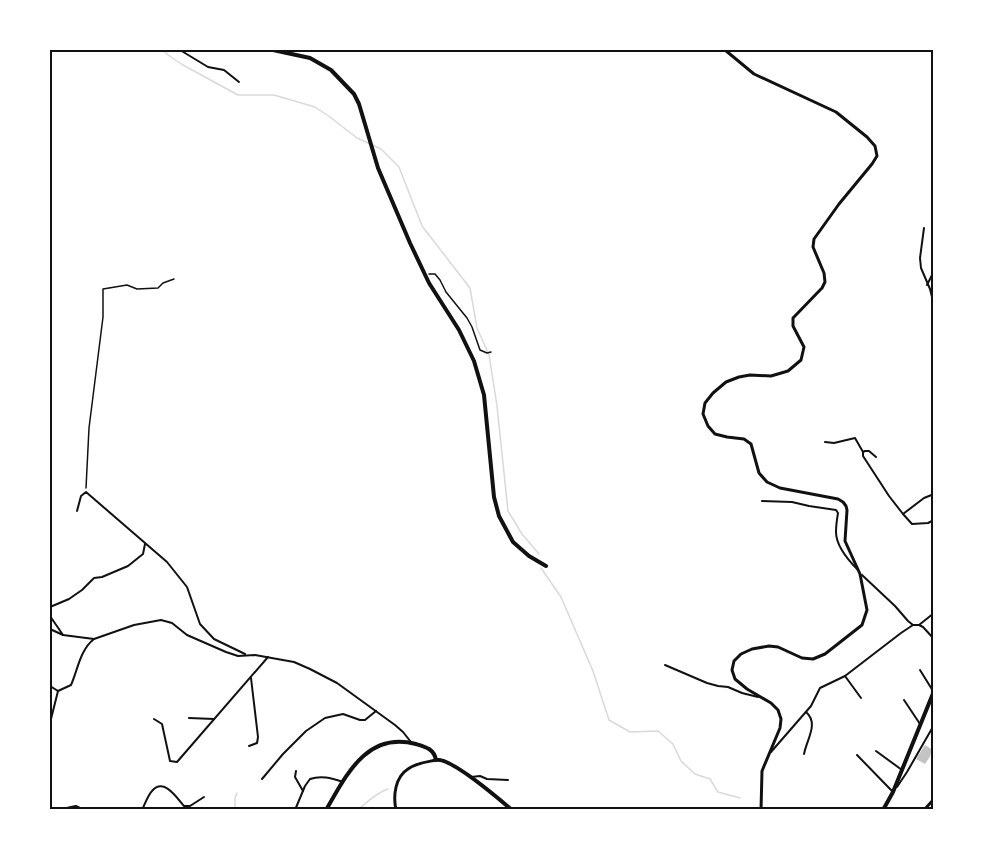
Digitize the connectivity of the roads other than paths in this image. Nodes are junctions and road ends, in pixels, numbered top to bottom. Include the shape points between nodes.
1 (180, 50) edge
2 (273, 50) edge
3 (725, 50) edge
4 (239, 82) dead end
5 (924, 228) dead end
6 (933, 271) edge
7 (927, 285) junction
8 (933, 305) edge
9 (825, 442) dead end
10 (863, 452) junction
11 (876, 457) dead end
12 (933, 494) edge
13 (762, 501) dead end
14 (77, 511) dead end
15 (903, 514) junction
16 (933, 520) edge
17 (145, 543) junction
18 (546, 566) dead end
19 (860, 574) junction
20 (50, 607) edge
21 (933, 613) edge
22 (50, 616) edge
23 (913, 625) junction
24 (919, 625) junction
25 (50, 629) edge
26 (63, 635) junction
27 (94, 639) junction
28 (933, 639) edge
29 (248, 655) junction
30 (268, 657) junction
31 (665, 665) dead end
32 (920, 670) dead end
33 (845, 676) junction
34 (251, 678) junction
35 (50, 686) edge
36 (58, 691) junction
37 (933, 691) edge
38 (759, 697) junction
39 (861, 698) dead end
40 (904, 700) dead end
41 (376, 711) junction
42 (806, 712) junction
43 (189, 718) dead end
44 (154, 719) dead end
45 (214, 719) junction
46 (50, 723) edge
47 (920, 724) junction
48 (933, 725) edge
49 (411, 743) junction
50 (249, 746) dead end
51 (876, 751) dead end
52 (804, 754) dead end
53 (857, 755) dead end
54 (768, 756) junction
55 (438, 758) junction
56 (902, 770) junction
57 (296, 771) dead end
58 (471, 777) junction
59 (262, 778) dead end
60 (508, 780) dead end
61 (343, 782) junction
62 (303, 791) junction
63 (893, 792) junction
64 (204, 797) dead end
65 (933, 799) edge
66 (62, 810) edge
67 (82, 810) edge
68 (142, 810) edge
69 (295, 810) edge
70 (326, 810) edge
71 (396, 810) edge
72 (513, 810) edge
73 (761, 810) edge
74 (883, 810) edge
75 (924, 810) edge

1 - 4 street via 208,67 224,70
2 - 18 main road via 310,58 331,70 359,104 378,168 426,276 465,340 478,374 499,516 513,542
3 - 19 street via 754,74 836,112 875,146 877,156 872,165 814,239 825,282 793,318 804,347 801,360 788,371 771,376 750,375 726,382 705,403 704,414 715,434 751,444 759,473 767,482 843,502 848,510 845,541
5 - 7 street via 920,258
6 - 7 street
7 - 8 street
9 - 10 street via 855,438
10 - 11 street
10 - 15 street
12 - 15 street
13 - 19 street via 836,510 836,539
14 - 17 street via 86,492
15 - 16 street via 912,524
17 - 20 street via 143,554 134,562 94,578 69,599
17 - 29 street via 187,587 200,624 214,639
19 - 23 street
19 - 38 street via 866,618 825,654 802,658 778,647 761,646 734,661 735,679
21 - 24 street
22 - 26 street
23 - 24 street
23 - 33 street
24 - 28 street
25 - 26 street
26 - 27 street
27 - 29 street via 161,620 225,652
27 - 36 street via 83,651 71,685
29 - 30 street
30 - 34 street
30 - 41 street via 320,673
31 - 38 street via 707,683
32 - 37 street
33 - 39 street
33 - 42 street via 820,688
34 - 45 street
34 - 50 street via 258,737
35 - 36 street
36 - 46 street
37 - 47 main road
38 - 54 street via 778,710 781,719
40 - 47 street
41 - 49 street
41 - 59 street via 365,720 342,714 325,718 306,731
42 - 52 street via 813,722
42 - 54 street
43 - 45 street
44 - 45 street via 162,724 170,761 177,762
47 - 56 main road
48 - 63 street
49 - 55 main road via 429,748
49 - 61 main road via 387,742 372,747
51 - 56 street
53 - 63 street
54 - 73 street via 762,771
55 - 58 main road
55 - 71 street via 405,770 395,788
56 - 63 main road
57 - 62 street
58 - 60 street
58 - 72 main road
61 - 62 street via 314,778
61 - 70 main road
62 - 69 street
63 - 74 main road
64 - 68 street via 184,806 171,791 157,787
65 - 75 street
66 - 67 main road

